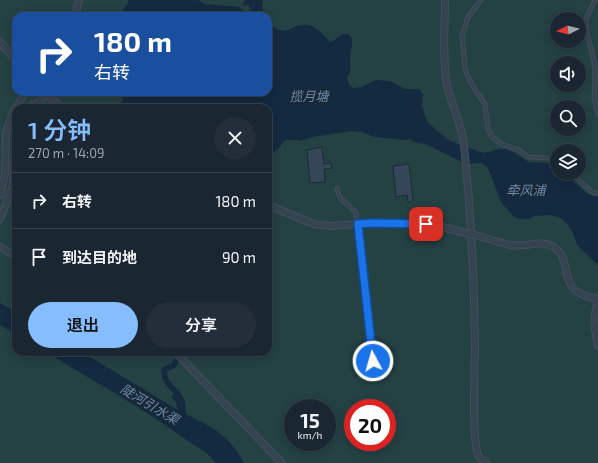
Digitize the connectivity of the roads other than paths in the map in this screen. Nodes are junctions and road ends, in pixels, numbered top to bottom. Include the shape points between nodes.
1 (79, 0) edge
2 (446, 0) edge
3 (481, 0) edge
4 (595, 0) edge
5 (76, 12) edge
6 (0, 42) edge
7 (12, 56) edge
8 (43, 96) edge
9 (48, 96) edge
10 (35, 104) edge
11 (58, 104) edge
12 (12, 115) edge
13 (598, 115) edge
14 (550, 158) edge
15 (579, 180) edge
16 (337, 188) dead end
17 (12, 189) edge
18 (598, 193) edge
19 (0, 195) edge
20 (272, 207) edge
21 (0, 219) edge
22 (358, 224) junction
23 (0, 247) edge
24 (12, 254) edge
25 (598, 299) edge
26 (598, 303) edge
27 (598, 346) edge
28 (180, 356) edge
29 (375, 376) dead end
30 (282, 463) edge
31 (486, 463) edge

1 - 5 street
2 - 31 street via 445,67 451,100 462,129 474,269 474,428 479,456
3 - 14 lane via 468,18 462,36 467,75 485,104 488,129 492,137 501,144 519,150 528,157
4 - 13 lane via 586,19 586,28 594,62 594,98
6 - 7 street
8 - 10 street via 40,102
9 - 11 street
12 - 19 street via 6,133 5,174
15 - 18 lane via 593,192
16 - 22 lane via 338,196 356,213
17 - 21 street
20 - 22 street via 314,224
22 - 25 street, bridge via 426,224 513,245 545,244 561,253 568,279 575,291
22 - 29 lane
23 - 24 street
26 - 27 street via 594,318
28 - 30 street

